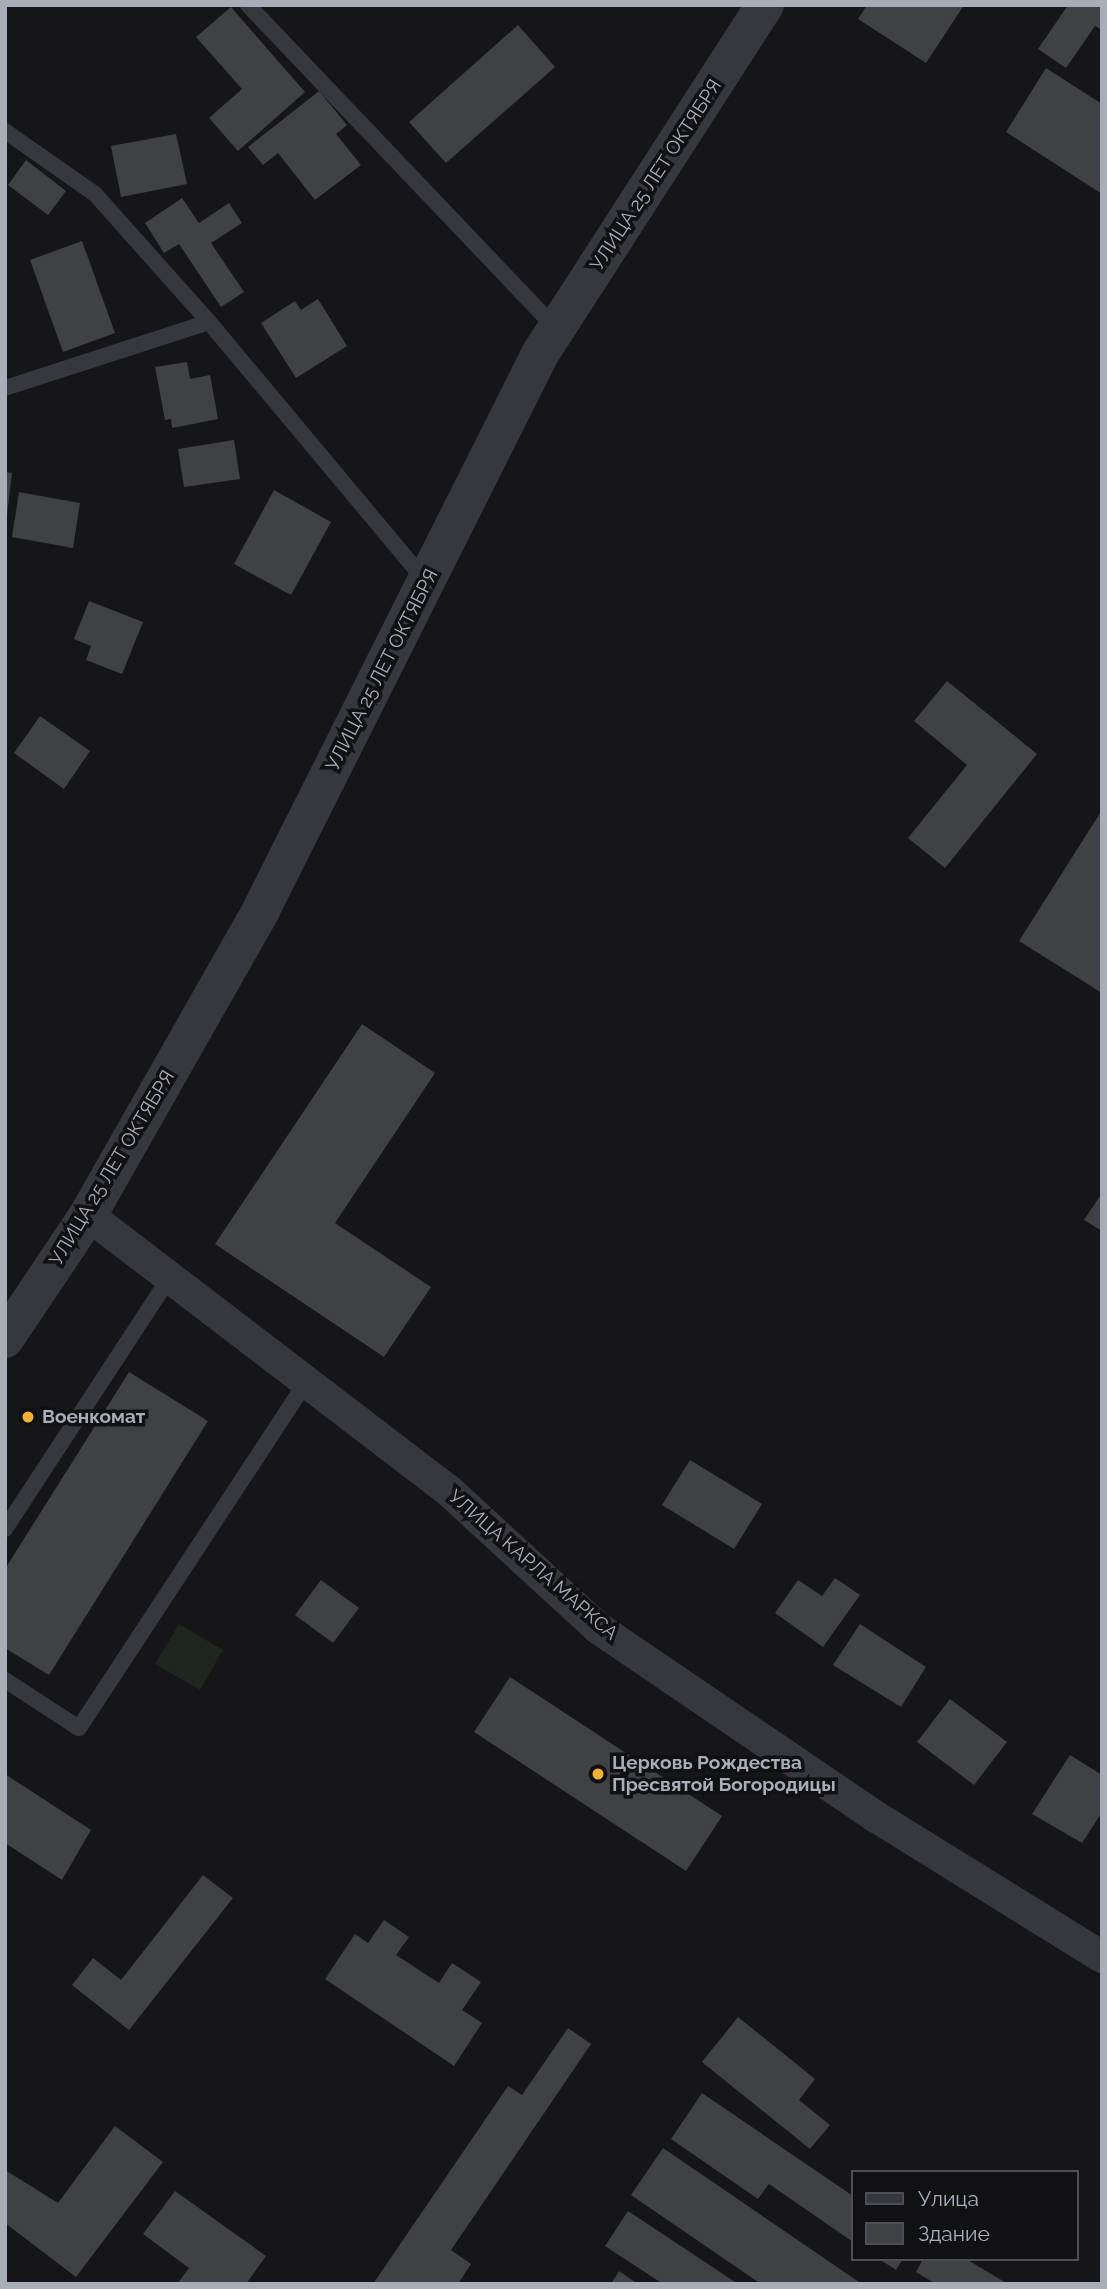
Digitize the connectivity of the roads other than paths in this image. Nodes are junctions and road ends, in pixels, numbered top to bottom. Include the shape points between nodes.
1 (248, 5) edge
2 (765, 5) edge
3 (5, 131) edge
4 (209, 322) junction
5 (557, 329) junction
6 (5, 388) edge
7 (426, 582) junction
8 (88, 1215) junction
9 (169, 1278) junction
10 (5, 1339) edge
11 (306, 1382) junction
12 (5, 1529) edge
13 (5, 1680) edge
14 (1102, 1957) edge

1 - 5 lane
2 - 5 street, УЛИЦА 25 ЛЕТ ОКТЯБРЯ
3 - 4 lane via 95,194
4 - 6 lane
4 - 7 lane
5 - 7 street, УЛИЦА 25 ЛЕТ ОКТЯБРЯ
7 - 8 street, УЛИЦА 25 ЛЕТ ОКТЯБРЯ via 261,910
8 - 9 street, УЛИЦА КАРЛА МАРКСА
8 - 10 street, УЛИЦА 25 ЛЕТ ОКТЯБРЯ
9 - 11 street, УЛИЦА КАРЛА МАРКСА
9 - 12 lane
11 - 13 lane via 79,1728
11 - 14 street, УЛИЦА КАРЛА МАРКСА via 448,1490 598,1628 878,1818

